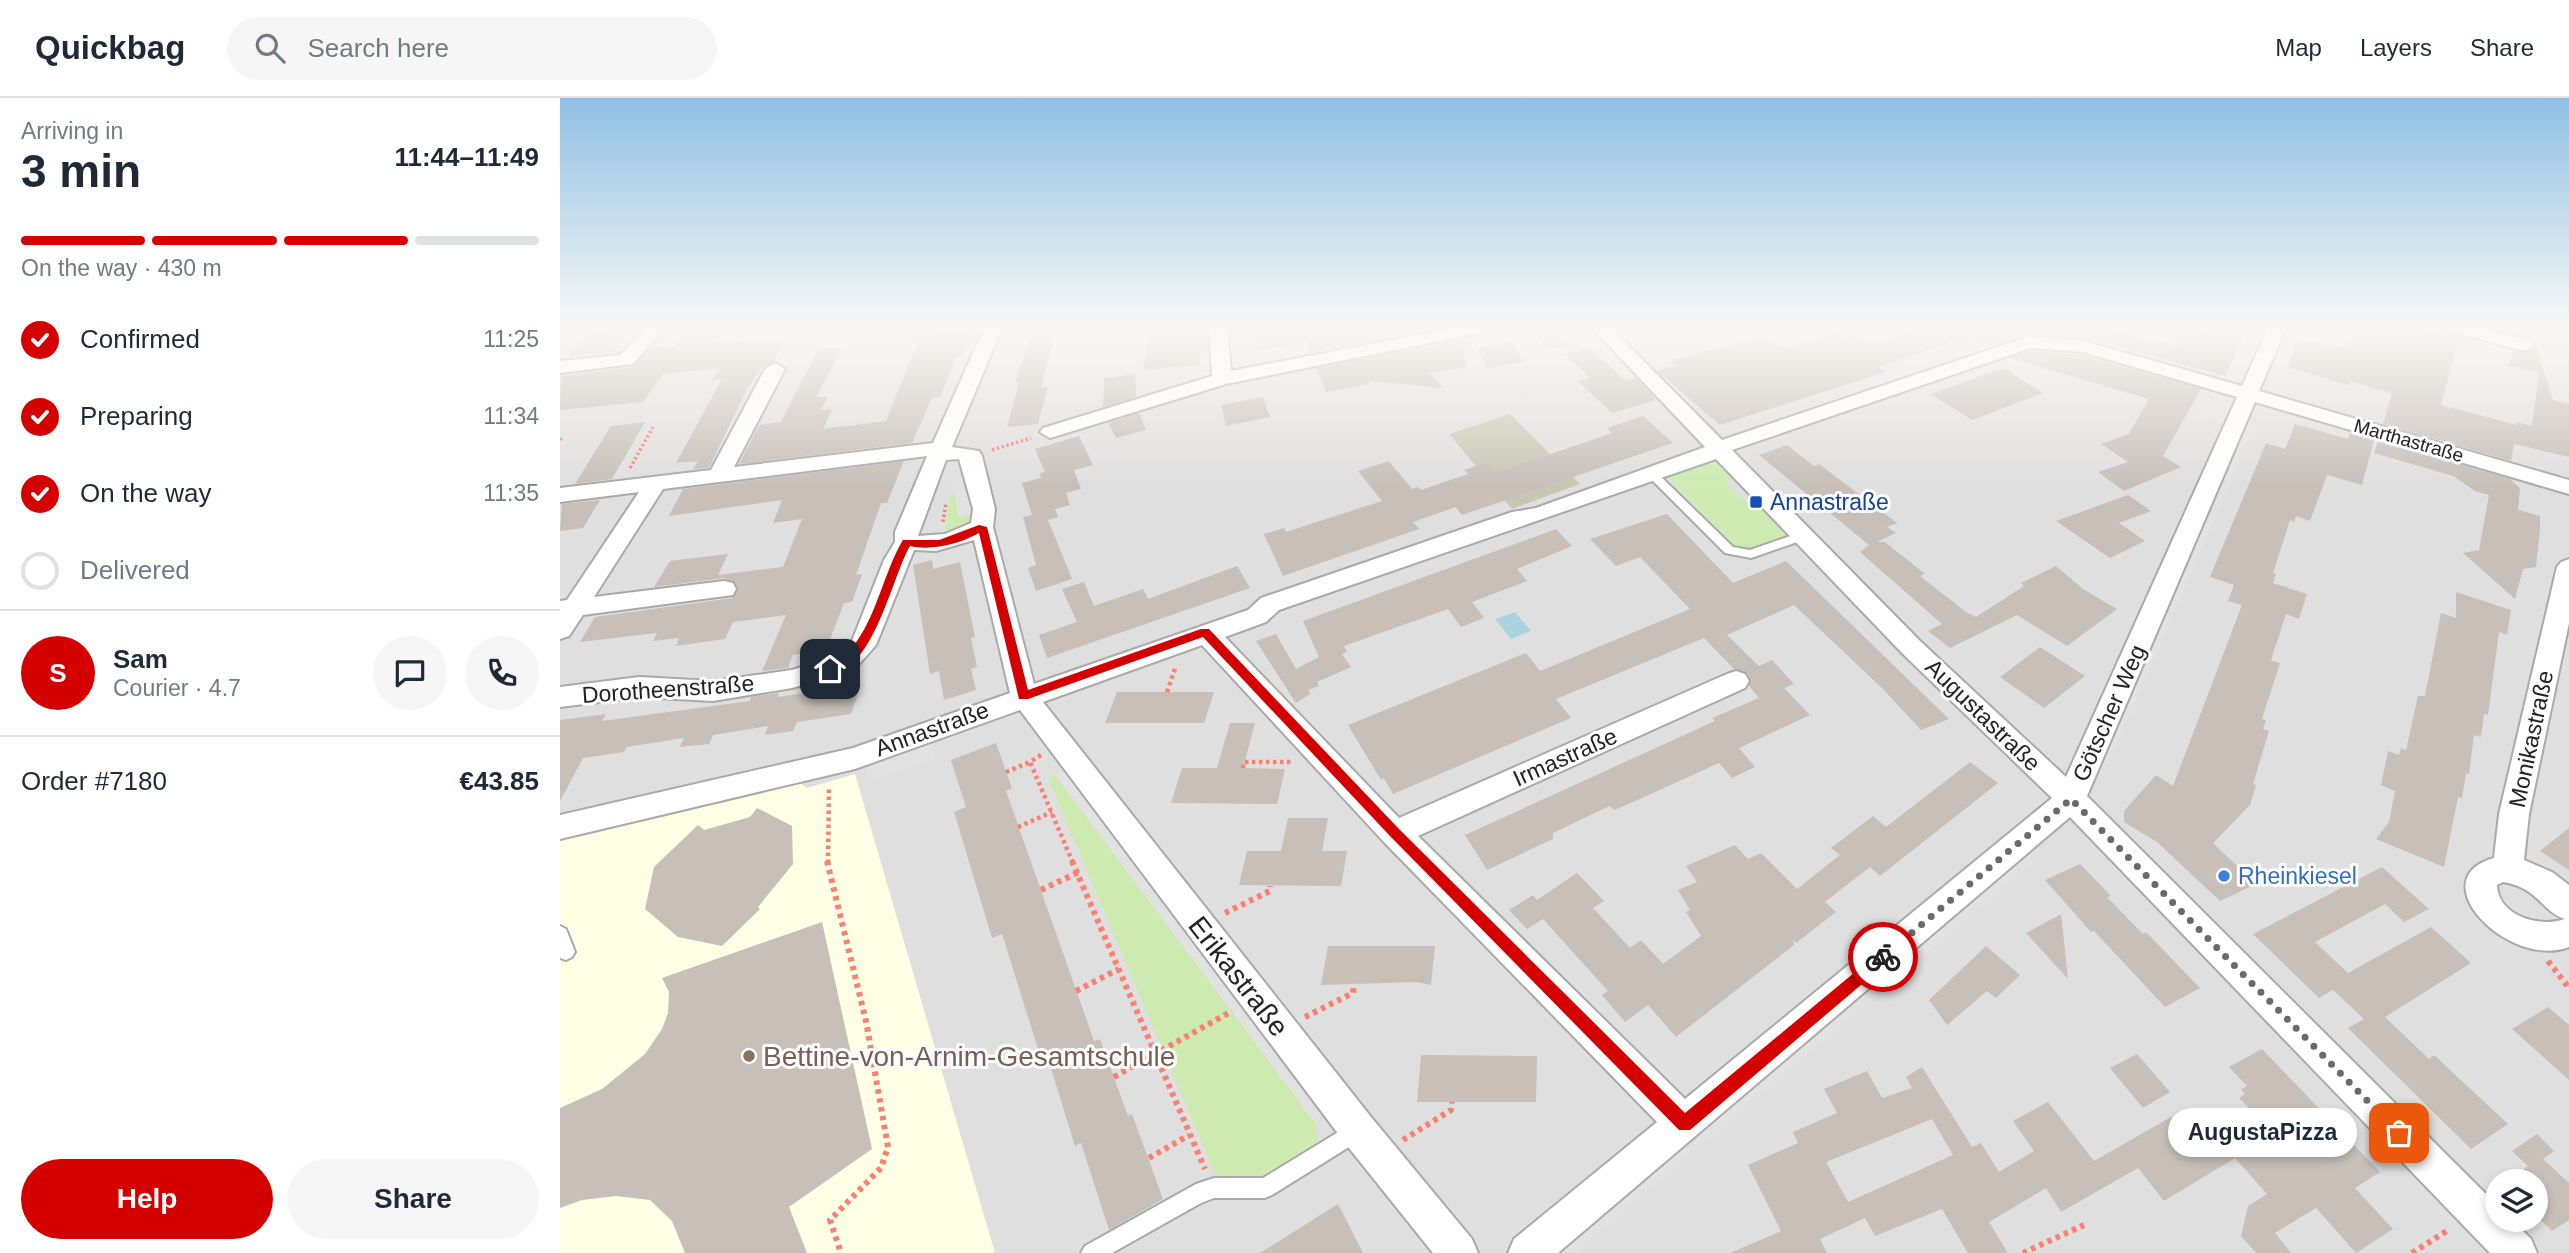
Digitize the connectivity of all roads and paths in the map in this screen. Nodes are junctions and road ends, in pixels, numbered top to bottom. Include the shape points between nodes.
1 (769, 380) edge
2 (970, 380) edge
3 (1219, 380) edge
4 (1652, 380) edge
5 (1919, 380) edge
6 (2197, 380) edge
7 (2255, 380) edge
8 (2249, 395) junction
9 (653, 428) dead end
10 (1051, 432) joint
11 (1719, 448) junction
12 (939, 451) junction
13 (971, 456) junction
14 (719, 475) junction
15 (1653, 475) junction
16 (656, 482) junction
17 (2569, 487) edge
18 (619, 488) junction
19 (560, 495) edge
20 (982, 527) junction
21 (1802, 536) junction
22 (907, 542) junction
23 (2569, 568) edge
24 (724, 589) dead end
25 (567, 608) edge
26 (560, 630) edge
27 (1205, 632) junction
28 (1736, 681) dead end
29 (1024, 696) junction
30 (560, 697) edge
31 (1059, 744) junction
32 (1030, 762) junction
33 (1327, 762) junction
34 (829, 764) junction
35 (1243, 768) dead end
36 (1006, 772) dead end
37 (2071, 799) junction
38 (1052, 812) junction
39 (560, 827) edge
40 (1018, 827) dead end
41 (1395, 833) junction
42 (2508, 870) junction
43 (1079, 872) junction
44 (1270, 886) dead end
45 (1041, 890) dead end
46 (2569, 907) edge
47 (1199, 925) junction
48 (2569, 933) edge
49 (560, 934) edge
50 (566, 952) dead end
51 (1119, 969) junction
52 (1354, 984) dead end
53 (1076, 990) dead end
54 (1255, 997) junction
55 (1280, 1029) junction
56 (1155, 1054) junction
57 (1114, 1077) dead end
58 (1452, 1101) dead end
59 (1685, 1124) junction
60 (1357, 1130) junction
61 (1189, 1135) junction
62 (1378, 1155) junction
63 (1149, 1158) dead end
64 (1214, 1188) junction
65 (2476, 1211) junction
66 (2084, 1225) dead end
67 (841, 1253) edge
68 (1092, 1253) edge
69 (1458, 1253) edge
70 (1528, 1253) edge
71 (2023, 1253) edge
72 (2412, 1253) edge
73 (2517, 1253) edge

1 - 14 street
2 - 12 street, Dorotheenstraße
3 - 10 street
4 - 11 street, Augustastraße
5 - 11 street, Annastraße
6 - 8 street, Annastraße
7 - 8 street, Götscher Weg
8 - 17 street, Marthastraße
8 - 37 street, Götscher Weg
9 - 18 path
10 - 13 path
11 - 15 street, Annastraße
11 - 21 street, Augustastraße
12 - 13 street
12 - 14 street
12 - 22 street, Dorotheenstraße via 906,532
13 - 20 street via 984,509
14 - 16 street
15 - 21 lane via 1729,550 1751,554
15 - 27 street, Annastraße via 1269,604 1257,616
16 - 18 street
16 - 25 street
18 - 19 street
20 - 22 street via 939,543
20 - 29 street
21 - 37 street, Augustastraße
22 - 30 street, Dorotheenstraße via 863,645 844,664 792,679 713,691 639,687
23 - 42 street, Monikastraße via 2514,814
24 - 25 street
25 - 26 street
27 - 29 street, Annastraße
27 - 33 street
28 - 41 street, Irmastraße
29 - 31 street, Erikastraße
29 - 34 street, Annastraße
31 - 32 path
31 - 47 street, Erikastraße
32 - 36 path
32 - 38 path
33 - 35 path via 1244,762
33 - 41 street
34 - 39 street, Annastraße
34 - 67 path via 828,873 866,1021 888,1147 881,1168 830,1220
37 - 59 street, Götscher Weg
37 - 65 street, Augustastraße
38 - 40 path
38 - 43 path
41 - 59 street
42 - 46 street via 2537,878
42 - 48 street via 2496,870 2481,879 2479,887 2489,908 2528,934 2556,938
43 - 45 path
43 - 51 path
44 - 47 path via 1270,891
47 - 54 street, Erikastraße
49 - 50 lane
51 - 53 path
51 - 56 path
52 - 55 path via 1353,993
54 - 55 street, Erikastraße
54 - 56 path
55 - 60 street, Erikastraße
56 - 57 path
56 - 61 path
58 - 62 path via 1451,1110
59 - 70 street, Götscher Weg
60 - 62 street, Erikastraße
60 - 64 lane via 1265,1188
61 - 63 path
61 - 64 path
62 - 69 street, Erikastraße
64 - 68 lane
65 - 72 path
65 - 73 street, Augustastraße
66 - 71 path

